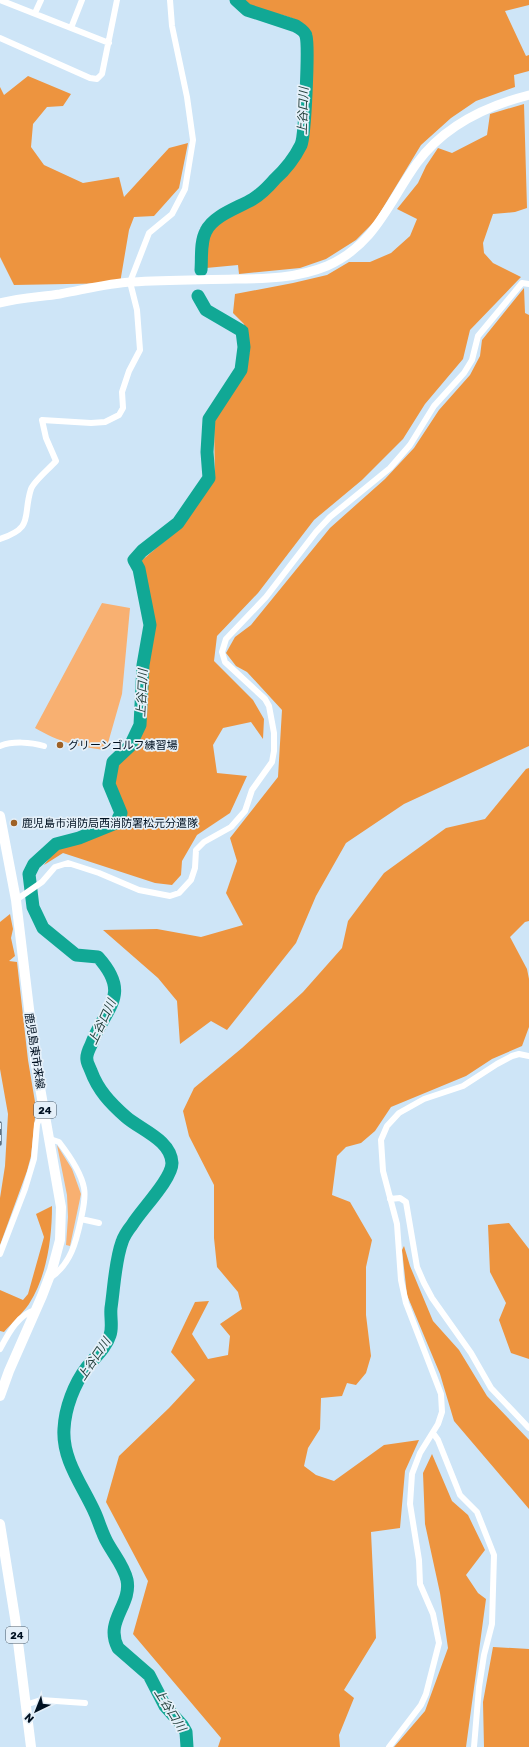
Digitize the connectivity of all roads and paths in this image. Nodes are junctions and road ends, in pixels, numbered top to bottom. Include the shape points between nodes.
1 (0, 0) edge
2 (41, 0) edge
3 (82, 0) edge
4 (118, 0) edge
5 (170, 0) edge
6 (35, 13) junction
7 (71, 28) junction
8 (0, 38) edge
9 (109, 43) junction
10 (529, 95) edge
11 (130, 282) junction
12 (529, 284) edge
13 (0, 303) edge
14 (0, 540) edge
15 (0, 746) edge
16 (44, 746) dead end
17 (0, 816) edge
18 (16, 900) junction
19 (529, 1056) edge
20 (45, 1111) junction
21 (50, 1139) junction
22 (390, 1199) junction
23 (81, 1219) junction
24 (99, 1223) dead end
25 (0, 1254) edge
26 (49, 1278) junction
27 (36, 1310) junction
28 (0, 1349) edge
29 (0, 1396) edge
30 (529, 1428) edge
31 (433, 1433) junction
32 (0, 1524) edge
33 (2, 1554) edge
34 (85, 1702) dead end
35 (25, 1705) junction
36 (31, 1747) edge
37 (389, 1747) edge
38 (474, 1747) edge

1 - 6 street
2 - 6 street
3 - 7 street
4 - 9 street
5 - 11 street via 172,26 193,140 185,189 172,214 149,234
6 - 7 street
7 - 9 street
8 - 9 street via 94,80 101,76
10 - 11 street via 475,114 438,140 417,163 372,233 329,265 307,273 264,279
11 - 13 street
11 - 14 street via 137,310 140,350 122,392 123,408 119,415 105,422 91,424 42,420 46,438 56,461 32,488 24,524 16,534
12 - 18 street via 522,283 478,336 472,360 464,374 434,406 410,445 390,468 330,517 266,597 226,639 222,652 225,662 265,699 269,706 274,751 272,762 252,790 245,811 231,827 204,842 196,850 191,880 179,893 170,896 139,890 68,863 55,868 42,882
15 - 16 street via 35,743
17 - 18 main road, 鹿児島東市来線 / 24
18 - 20 main road, 鹿児島東市来線 / 24 via 34,1051
19 - 22 street via 512,1056 464,1086 424,1099 399,1113 387,1126 381,1140 383,1171
20 - 21 main road, 鹿児島東市来線 / 24
20 - 25 street via 37,1124 34,1159 25,1189
21 - 23 street via 59,1142 82,1181 84,1196
21 - 26 main road, 鹿児島東市来線 / 24 via 61,1206 60,1240
22 - 30 street via 400,1198 406,1202 418,1267 432,1298 471,1353 491,1388
22 - 31 street via 397,1224 401,1280 406,1303 441,1394 442,1412
23 - 24 street
23 - 26 street via 76,1244 71,1254 62,1268
26 - 27 main road, 鹿児島東市来線 / 24
27 - 28 street via 25,1315 17,1323
27 - 29 main road, 鹿児島東市来線 / 24
31 - 37 street via 420,1453 412,1474 410,1504 420,1584 433,1614 439,1643 423,1700
31 - 38 street via 460,1495 477,1512 494,1556 492,1624 479,1687
32 - 33 main road, 24
33 - 35 main road, 24 via 15,1618
34 - 35 street via 41,1700
35 - 36 main road, 24

